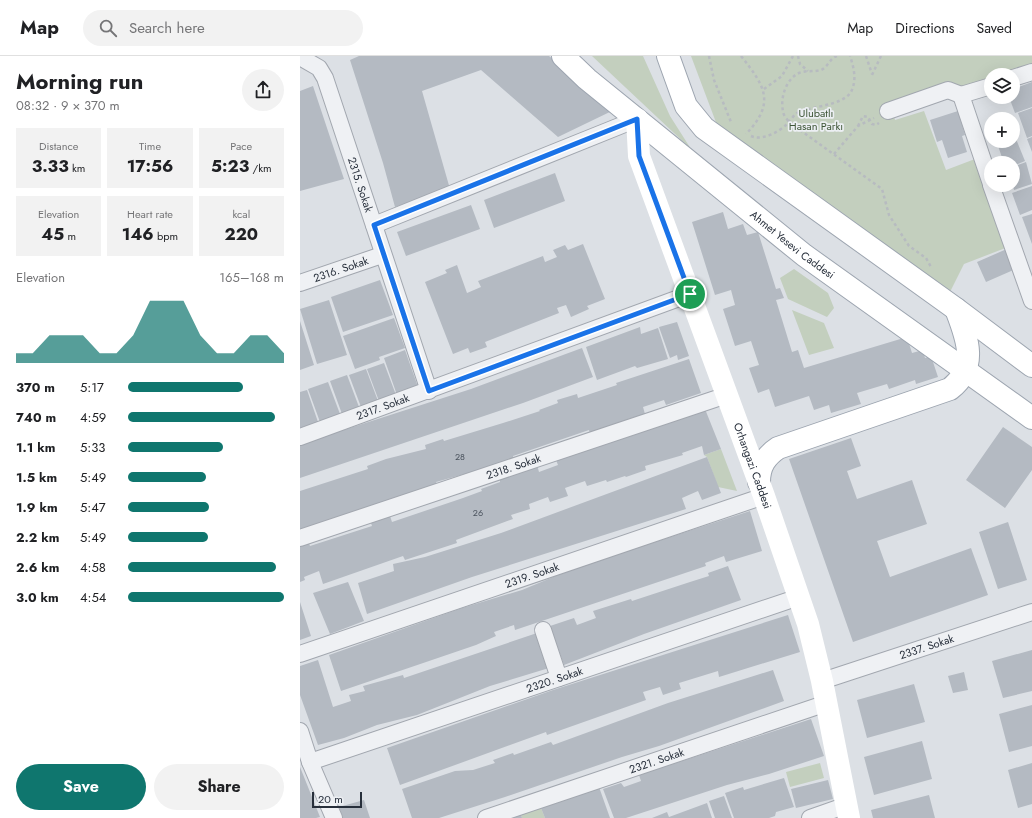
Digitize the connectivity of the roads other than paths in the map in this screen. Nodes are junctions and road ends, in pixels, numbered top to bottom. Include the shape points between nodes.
1 (563, 56) edge
2 (668, 56) edge
3 (300, 57) edge
4 (578, 64) edge
5 (1032, 72) edge
6 (1020, 76) edge
7 (984, 88) edge
8 (961, 96) junction
9 (888, 111) dead end
10 (637, 119) junction
11 (984, 163) edge
12 (994, 192) edge
13 (374, 225) junction
14 (382, 255) junction
15 (300, 283) edge
16 (690, 294) junction
17 (1032, 301) edge
18 (956, 309) junction
19 (1030, 362) edge
20 (966, 372) junction
21 (429, 391) junction
22 (727, 395) junction
23 (1032, 418) edge
24 (300, 437) edge
25 (761, 489) junction
26 (300, 538) edge
27 (799, 597) junction
28 (1032, 612) edge
29 (543, 630) dead end
30 (300, 654) edge
31 (559, 678) junction
32 (822, 681) junction
33 (827, 704) junction
34 (300, 731) edge
35 (310, 762) junction
36 (848, 812) edge
37 (334, 818) edge
38 (486, 818) edge
39 (810, 818) edge

1 - 4 main road, Ahmet Yesevi Caddesi
2 - 18 main road via 686,106 704,128 740,138
3 - 13 street, 2315. Sokak via 319,68 325,78
4 - 10 main road, Ahmet Yesevi Caddesi
5 - 6 street
7 - 8 street
8 - 9 street via 948,90
8 - 11 street
10 - 13 street
10 - 16 main road, Orhangazi Caddesi via 639,156
10 - 20 main road, Ahmet Yesevi Caddesi via 804,255
12 - 17 street
13 - 14 street, 2315. Sokak
14 - 15 street, 2316. Sokak
14 - 21 street, 2315. Sokak
16 - 21 street, 2317. Sokak
16 - 22 main road, Orhangazi Caddesi
18 - 19 main road
18 - 20 main road via 968,347 969,360
20 - 23 main road, Ahmet Yesevi Caddesi
20 - 25 main road via 950,389 778,448 765,460 759,475
21 - 24 street, 2317. Sokak
22 - 25 main road, Orhangazi Caddesi
22 - 26 street, 2318. Sokak
25 - 27 main road, Orhangazi Caddesi
25 - 30 street, 2319. Sokak
27 - 31 street, 2320. Sokak
27 - 32 main road, Orhangazi Caddesi
28 - 32 street, 2337. Sokak
29 - 31 street
31 - 35 street, 2320. Sokak
32 - 33 main road, Orhangazi Caddesi
33 - 36 main road, Orhangazi Caddesi
33 - 38 street, 2321. Sokak
34 - 35 street
35 - 37 street
36 - 39 street

